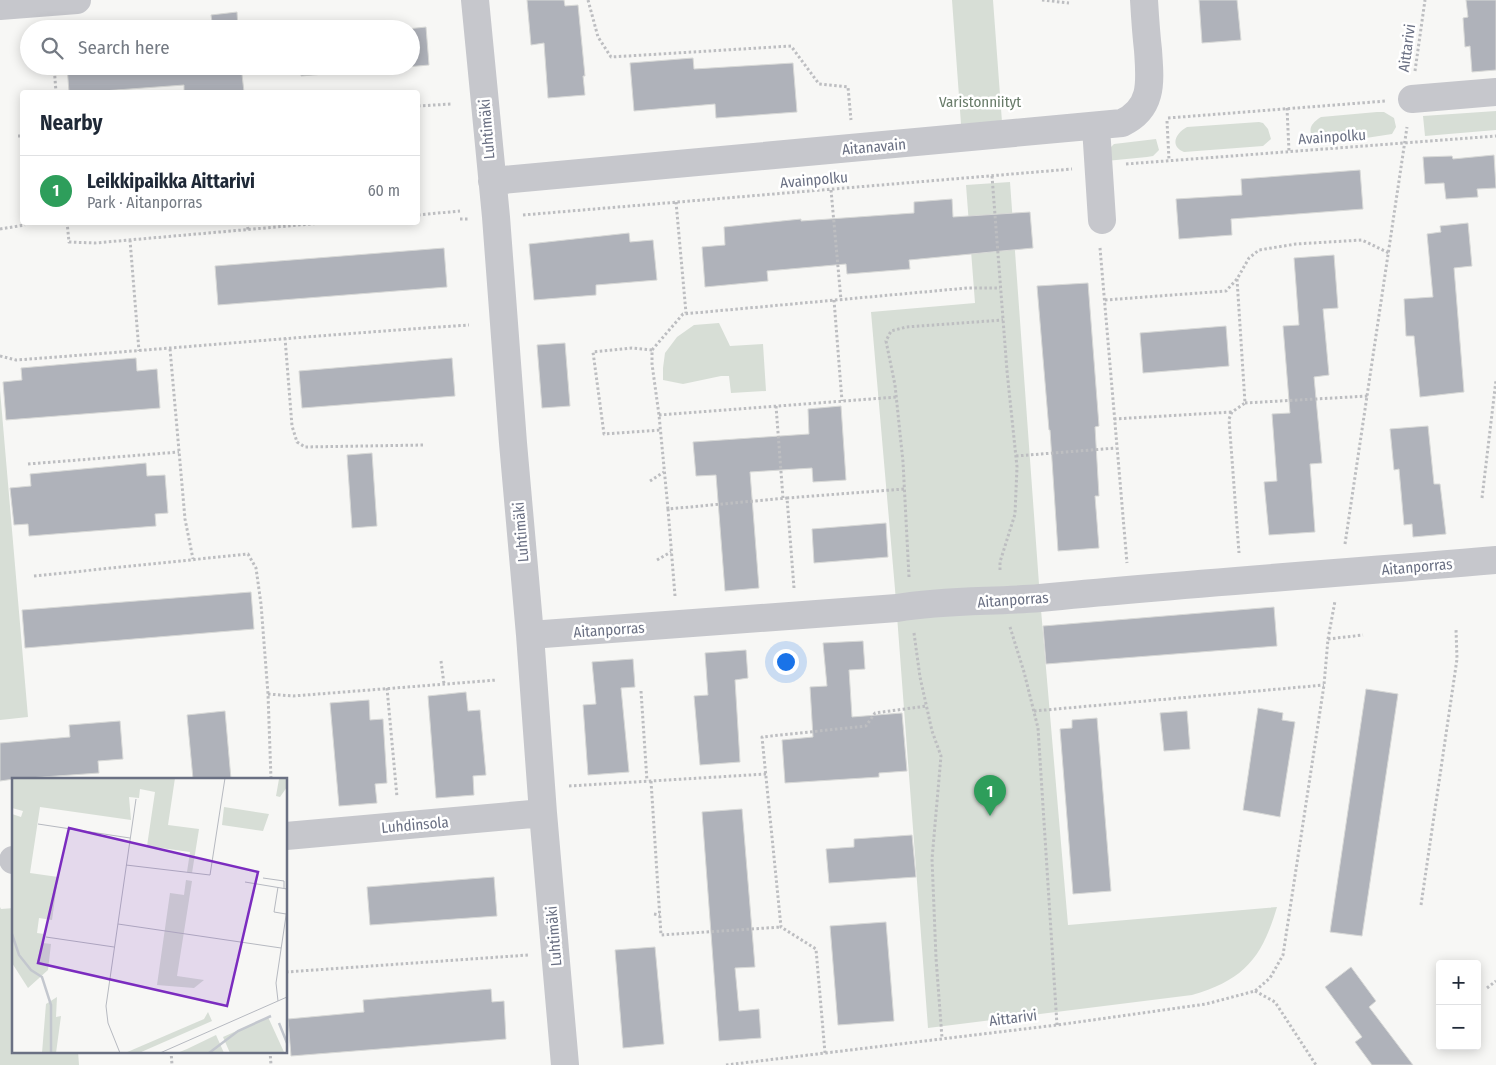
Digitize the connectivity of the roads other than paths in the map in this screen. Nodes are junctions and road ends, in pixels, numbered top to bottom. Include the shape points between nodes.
1 (77, 0) edge
2 (476, 0) edge
3 (1144, 0) edge
4 (0, 6) edge
5 (1496, 92) edge
6 (1412, 99) road end
7 (1096, 127) junction
8 (492, 181) junction
9 (1102, 220) road end
10 (1496, 560) edge
11 (530, 635) junction
12 (542, 800) junction
13 (288, 836) edge
14 (565, 1065) edge

1 - 4 street
2 - 8 street, Luhtimäki
3 - 7 street, Aitanavain via 1150,87 1145,101 1132,119 1122,124
5 - 6 street
7 - 8 street, Aitanavain
7 - 9 street
8 - 11 street, Luhtimäki
10 - 11 street, Aitanporras via 1001,601
11 - 12 street, Luhtimäki
12 - 13 street, Luhdinsola via 400,826
12 - 14 street, Luhtimäki

